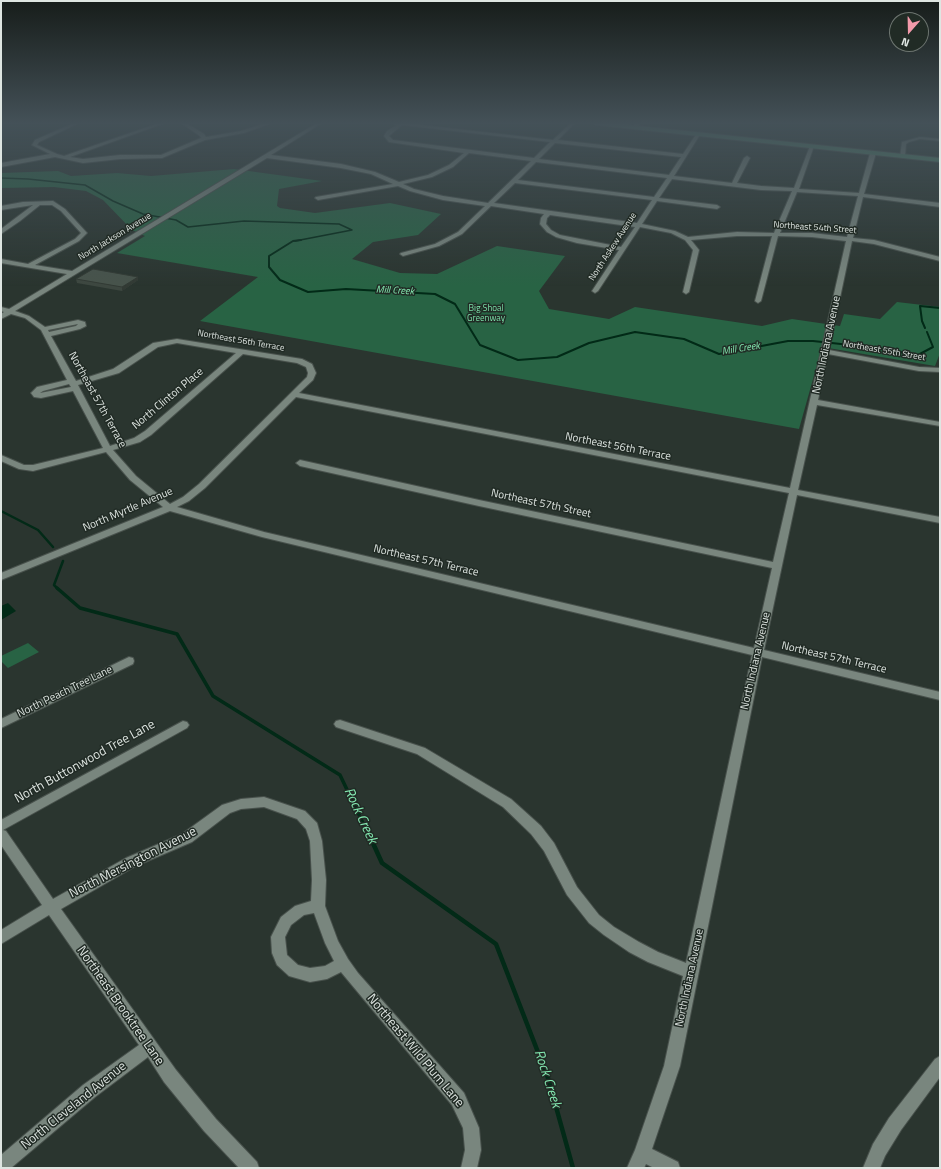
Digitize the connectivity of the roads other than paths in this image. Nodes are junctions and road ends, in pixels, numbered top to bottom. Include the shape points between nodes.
1 (671, 177) edge
2 (230, 178) edge
3 (387, 178) edge
4 (424, 178) edge
5 (516, 178) edge
6 (676, 178) edge
7 (737, 178) edge
8 (801, 178) edge
9 (867, 178) edge
10 (513, 181) junction
11 (399, 184) junction
12 (734, 184) junction
13 (796, 190) junction
14 (862, 195) junction
15 (318, 198) dead end
16 (656, 200) junction
17 (39, 203) junction
18 (490, 205) junction
19 (940, 205) edge
20 (1, 208) edge
21 (718, 208) dead end
22 (548, 213) junction
23 (638, 225) junction
24 (1, 232) edge
25 (776, 234) junction
26 (687, 238) junction
27 (851, 239) junction
28 (623, 248) junction
29 (403, 254) dead end
30 (940, 258) edge
31 (1, 261) edge
32 (28, 266) junction
33 (74, 273) junction
34 (596, 290) dead end
35 (686, 292) dead end
36 (758, 301) dead end
37 (6, 310) edge
38 (1, 317) edge
39 (827, 345) junction
40 (242, 351) junction
41 (312, 370) joint
42 (940, 370) edge
43 (74, 384) junction
44 (293, 394) junction
45 (815, 402) junction
46 (940, 424) edge
47 (108, 449) junction
48 (1, 458) edge
49 (300, 463) dead end
50 (794, 491) junction
51 (169, 508) junction
52 (940, 520) edge
53 (778, 566) junction
54 (1, 577) edge
55 (758, 652) junction
56 (129, 661) dead end
57 (940, 696) edge
58 (1, 724) edge
59 (340, 724) dead end
60 (183, 725) dead end
61 (268, 804) joint
62 (1, 826) edge
63 (1, 835) edge
64 (318, 906) junction
65 (51, 907) junction
66 (1, 938) edge
67 (343, 964) junction
68 (691, 972) junction
69 (149, 1048) junction
70 (940, 1064) edge
71 (642, 1153) junction
72 (1, 1166) edge
73 (251, 1168) edge
74 (469, 1168) edge
75 (635, 1168) edge
76 (672, 1168) edge
77 (871, 1168) edge

1 - 16 street, North Askew Avenue
2 - 33 street, North Jackson Avenue
3 - 11 street
4 - 11 street
5 - 10 street
6 - 12 street
7 - 12 street
8 - 13 street
9 - 14 street, North Indiana Avenue
10 - 16 street
10 - 18 street
11 - 15 street
11 - 18 street via 428,195
12 - 13 street
13 - 14 street
13 - 25 street
14 - 19 street
14 - 27 street, North Indiana Avenue
16 - 21 street
16 - 23 street, North Askew Avenue
17 - 20 street
17 - 24 street
17 - 32 street via 53,203 61,208 84,233 77,240
18 - 22 street
18 - 29 street via 450,239 430,248
22 - 23 street
22 - 28 street via 543,224 548,231 558,236
23 - 26 street via 666,230
23 - 28 street, North Askew Avenue
25 - 26 street, Northeast 54th Street
25 - 27 street, Northeast 54th Street
25 - 36 street
26 - 35 street via 696,253
27 - 30 street, Northeast 54th Street
27 - 39 street, North Indiana Avenue
28 - 34 street, North Askew Avenue
31 - 32 street
32 - 33 street
33 - 37 street, North Jackson Avenue
37 - 38 street, North Jackson Avenue
37 - 43 street, Northeast 57th Terrace via 27,318 46,332
39 - 42 street, Northeast 55th Street via 919,369
39 - 45 street, North Indiana Avenue
40 - 41 street, Northeast 56th Terrace via 299,361 307,364
40 - 43 street, Northeast 56th Terrace via 182,340 162,343 149,348 116,371
40 - 47 street, North Clinton Place via 145,435
41 - 44 street, North Myrtle Avenue via 310,378
43 - 47 street, Northeast 57th Terrace
44 - 50 street, Northeast 56th Terrace
44 - 51 street, North Myrtle Avenue via 202,486
45 - 46 street
45 - 50 street, North Indiana Avenue
47 - 48 street, North Clinton Place via 30,468
47 - 51 street, Northeast 57th Terrace via 133,478
49 - 53 street, Northeast 57th Street
50 - 52 street, Northeast 56th Terrace
50 - 53 street, North Indiana Avenue
51 - 54 street, North Myrtle Avenue
51 - 55 street, Northeast 57th Terrace via 262,534
53 - 55 street, North Indiana Avenue
55 - 57 street, Northeast 57th Terrace
55 - 68 street, North Indiana Avenue
56 - 58 street, North Peach Tree Lane
59 - 68 street via 421,751 507,804 536,830 559,864 572,891 594,919 634,947
60 - 62 street, North Buttonwood Tree Lane
61 - 64 street, Northeast Wild Plum Lane via 301,816 312,827 316,841 319,880
61 - 65 street, North Mersington Avenue via 257,802 226,809 188,838 131,862
63 - 65 street, Northeast Brooktree Lane
64 - 67 street, Northeast Wild Plum Lane
64 - 67 street via 300,910 286,921 278,937 282,960 294,970 310,975 327,972
65 - 66 street, North Mersington Avenue
65 - 69 street, Northeast Brooktree Lane
67 - 74 street, Northeast Wild Plum Lane via 458,1099 471,1128 473,1150
68 - 71 street, North Indiana Avenue via 672,1066
69 - 72 street, North Cleveland Avenue via 89,1091
69 - 73 street, Northeast Brooktree Lane via 210,1125
70 - 77 street via 895,1124
71 - 75 street, North Indiana Avenue
71 - 76 street

